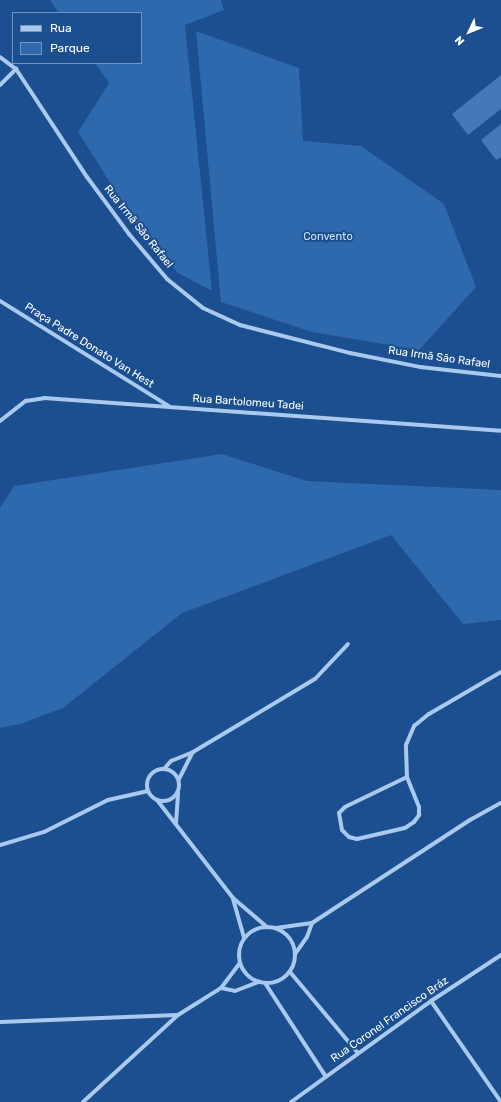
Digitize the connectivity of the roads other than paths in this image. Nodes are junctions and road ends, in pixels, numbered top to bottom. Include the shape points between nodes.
1 (0, 57) edge
2 (16, 69) junction
3 (0, 85) edge
4 (0, 301) edge
5 (501, 376) edge
6 (169, 406) junction
7 (0, 421) edge
8 (501, 431) edge
9 (348, 644) dead end
10 (501, 672) edge
11 (193, 752) junction
12 (164, 769) junction
13 (407, 777) junction
14 (179, 779) junction
15 (148, 791) junction
16 (178, 792) junction
17 (157, 800) junction
18 (501, 803) edge
19 (176, 823) junction
20 (0, 845) edge
21 (233, 898) junction
22 (312, 923) junction
23 (267, 927) junction
24 (276, 928) junction
25 (244, 937) junction
26 (295, 954) junction
27 (501, 955) edge
28 (240, 963) junction
29 (290, 972) junction
30 (259, 982) junction
31 (265, 983) junction
32 (221, 988) junction
33 (431, 1001) junction
34 (178, 1015) junction
35 (0, 1022) edge
36 (358, 1053) junction
37 (326, 1077) junction
38 (83, 1102) edge
39 (292, 1102) edge
40 (501, 1102) edge

1 - 2 street, Rua Irmã São Rafael
2 - 3 street
2 - 5 street, Rua Irmã São Rafael via 87,177 129,234 167,279 203,308 240,325 350,353 420,367
4 - 6 street, Praça Padre Donato Van Hest
6 - 7 street, Rua Bartolomeu Tadei via 44,398 26,401
6 - 8 street, Rua Bartolomeu Tadei
9 - 11 street via 315,679
10 - 13 street via 429,714 414,726 406,745
11 - 12 street via 172,761
11 - 14 street
12 - 14 street via 170,770
12 - 15 street via 152,773 147,785
13 - 13 street via 419,807 419,815 414,822 405,828 357,839 349,837 342,830 339,813 345,807
14 - 16 street
15 - 17 street
15 - 20 street via 108,800 44,832
16 - 17 street via 169,800
16 - 19 street
17 - 19 street
18 - 22 street via 470,820
19 - 21 street
21 - 23 street
21 - 25 street
22 - 24 street
22 - 26 street via 307,937
23 - 24 street
23 - 25 street via 251,931
24 - 26 street via 286,934
25 - 28 street via 239,949
26 - 29 street
27 - 33 street, Rua Coronel Francisco Bráz
28 - 30 street via 247,974
28 - 32 street
29 - 31 street via 283,978
29 - 36 street
30 - 31 street
30 - 32 street via 235,991
31 - 37 street
32 - 34 street
33 - 36 street, Rua Coronel Francisco Bráz
33 - 40 street
34 - 35 street
34 - 38 street
36 - 37 street, Rua Coronel Francisco Bráz
37 - 39 street, Rua Coronel Francisco Bráz

